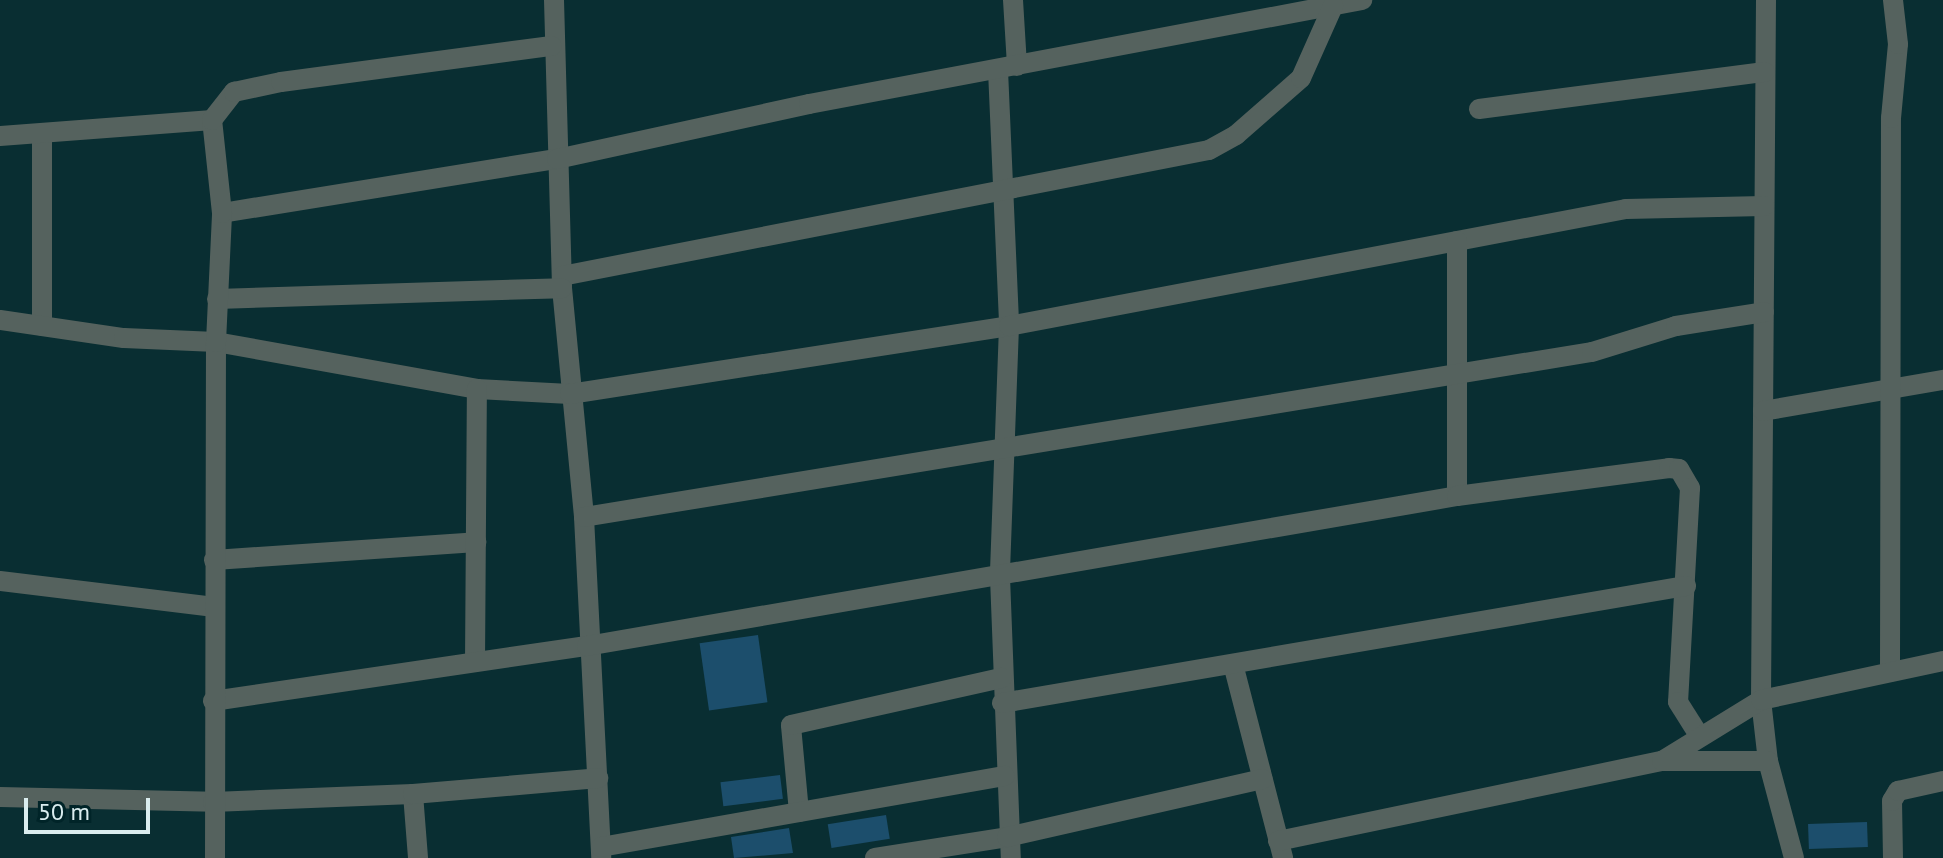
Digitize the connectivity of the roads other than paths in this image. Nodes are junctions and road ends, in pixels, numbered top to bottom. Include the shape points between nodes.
1 (554, 0) edge
2 (1013, 0) edge
3 (1362, 0) edge
4 (1766, 0) edge
5 (1893, 0) edge
6 (1333, 6) junction
7 (552, 46) junction
8 (1008, 68) junction
9 (1765, 72) junction
10 (1479, 109) dead end
11 (212, 120) junction
12 (42, 134) junction
13 (0, 136) edge
14 (557, 159) junction
15 (1005, 188) junction
16 (1764, 206) junction
17 (222, 213) junction
18 (1457, 241) junction
19 (562, 282) junction
20 (217, 299) junction
21 (1764, 312) junction
22 (0, 320) edge
23 (42, 326) junction
24 (1009, 326) junction
25 (216, 342) junction
26 (1457, 370) junction
27 (1943, 380) edge
28 (477, 389) junction
29 (1891, 391) junction
30 (570, 394) junction
31 (1763, 411) junction
32 (1002, 447) junction
33 (1457, 496) junction
34 (584, 517) junction
35 (476, 542) junction
36 (214, 560) junction
37 (1000, 577) junction
38 (0, 581) edge
39 (1686, 586) junction
40 (214, 607) junction
41 (587, 646) junction
42 (1943, 661) edge
43 (475, 662) junction
44 (1233, 664) junction
45 (1890, 672) junction
46 (1002, 678) junction
47 (1761, 700) junction
48 (213, 701) junction
49 (1002, 703) junction
50 (1700, 737) junction
51 (1662, 761) junction
52 (1768, 761) junction
53 (1005, 776) junction
54 (598, 778) junction
55 (1262, 779) junction
56 (1943, 781) edge
57 (413, 794) junction
58 (0, 797) edge
59 (213, 802) junction
60 (799, 812) junction
61 (1007, 837) junction
62 (1281, 850) edge
63 (601, 852) edge
64 (215, 858) edge
65 (418, 858) edge
66 (875, 858) edge
67 (1011, 858) edge
68 (1794, 858) edge
69 (1893, 858) edge

1 - 7 street
2 - 8 street
3 - 6 street
4 - 9 street
5 - 29 street via 1898,44 1891,118
6 - 8 street
6 - 15 street via 1301,78 1225,144
7 - 11 street via 234,92
7 - 14 street
8 - 14 street
8 - 15 street
9 - 10 street
9 - 16 street
11 - 12 street
11 - 17 street
12 - 13 street
12 - 23 street
14 - 17 street
14 - 19 street
15 - 19 street
15 - 24 street
16 - 18 street via 1626,209
16 - 21 street
17 - 20 street
18 - 24 street
18 - 26 street
19 - 20 street
19 - 30 street
20 - 25 street
21 - 26 street via 1676,326 1592,352
21 - 31 street
22 - 23 street
23 - 25 street via 124,338
24 - 30 street
24 - 32 street
25 - 28 street
25 - 36 street
26 - 32 street
26 - 33 street
27 - 29 street
28 - 30 street
28 - 35 street
29 - 31 street
29 - 45 street
30 - 34 street
31 - 47 street
32 - 34 street
32 - 37 street
33 - 37 street
33 - 39 street via 1679,469 1690,488
34 - 41 street
35 - 36 street
35 - 43 street
36 - 40 street
37 - 41 street
37 - 46 street
38 - 40 street
39 - 44 street
39 - 50 street via 1678,702
40 - 48 street
41 - 43 street
41 - 54 street
42 - 45 street
43 - 48 street
44 - 49 street
44 - 55 street
45 - 47 street
46 - 49 street
46 - 60 street via 791,725
47 - 50 street
47 - 52 street
48 - 59 street
49 - 53 street
50 - 51 street
51 - 52 street
51 - 62 street
52 - 68 street
53 - 60 street
53 - 61 street
54 - 57 street
54 - 63 street
55 - 61 street
55 - 62 street
56 - 69 street via 1898,791 1892,801
57 - 59 street
57 - 65 street
58 - 59 street
59 - 64 street
60 - 63 street
61 - 66 street
61 - 67 street

